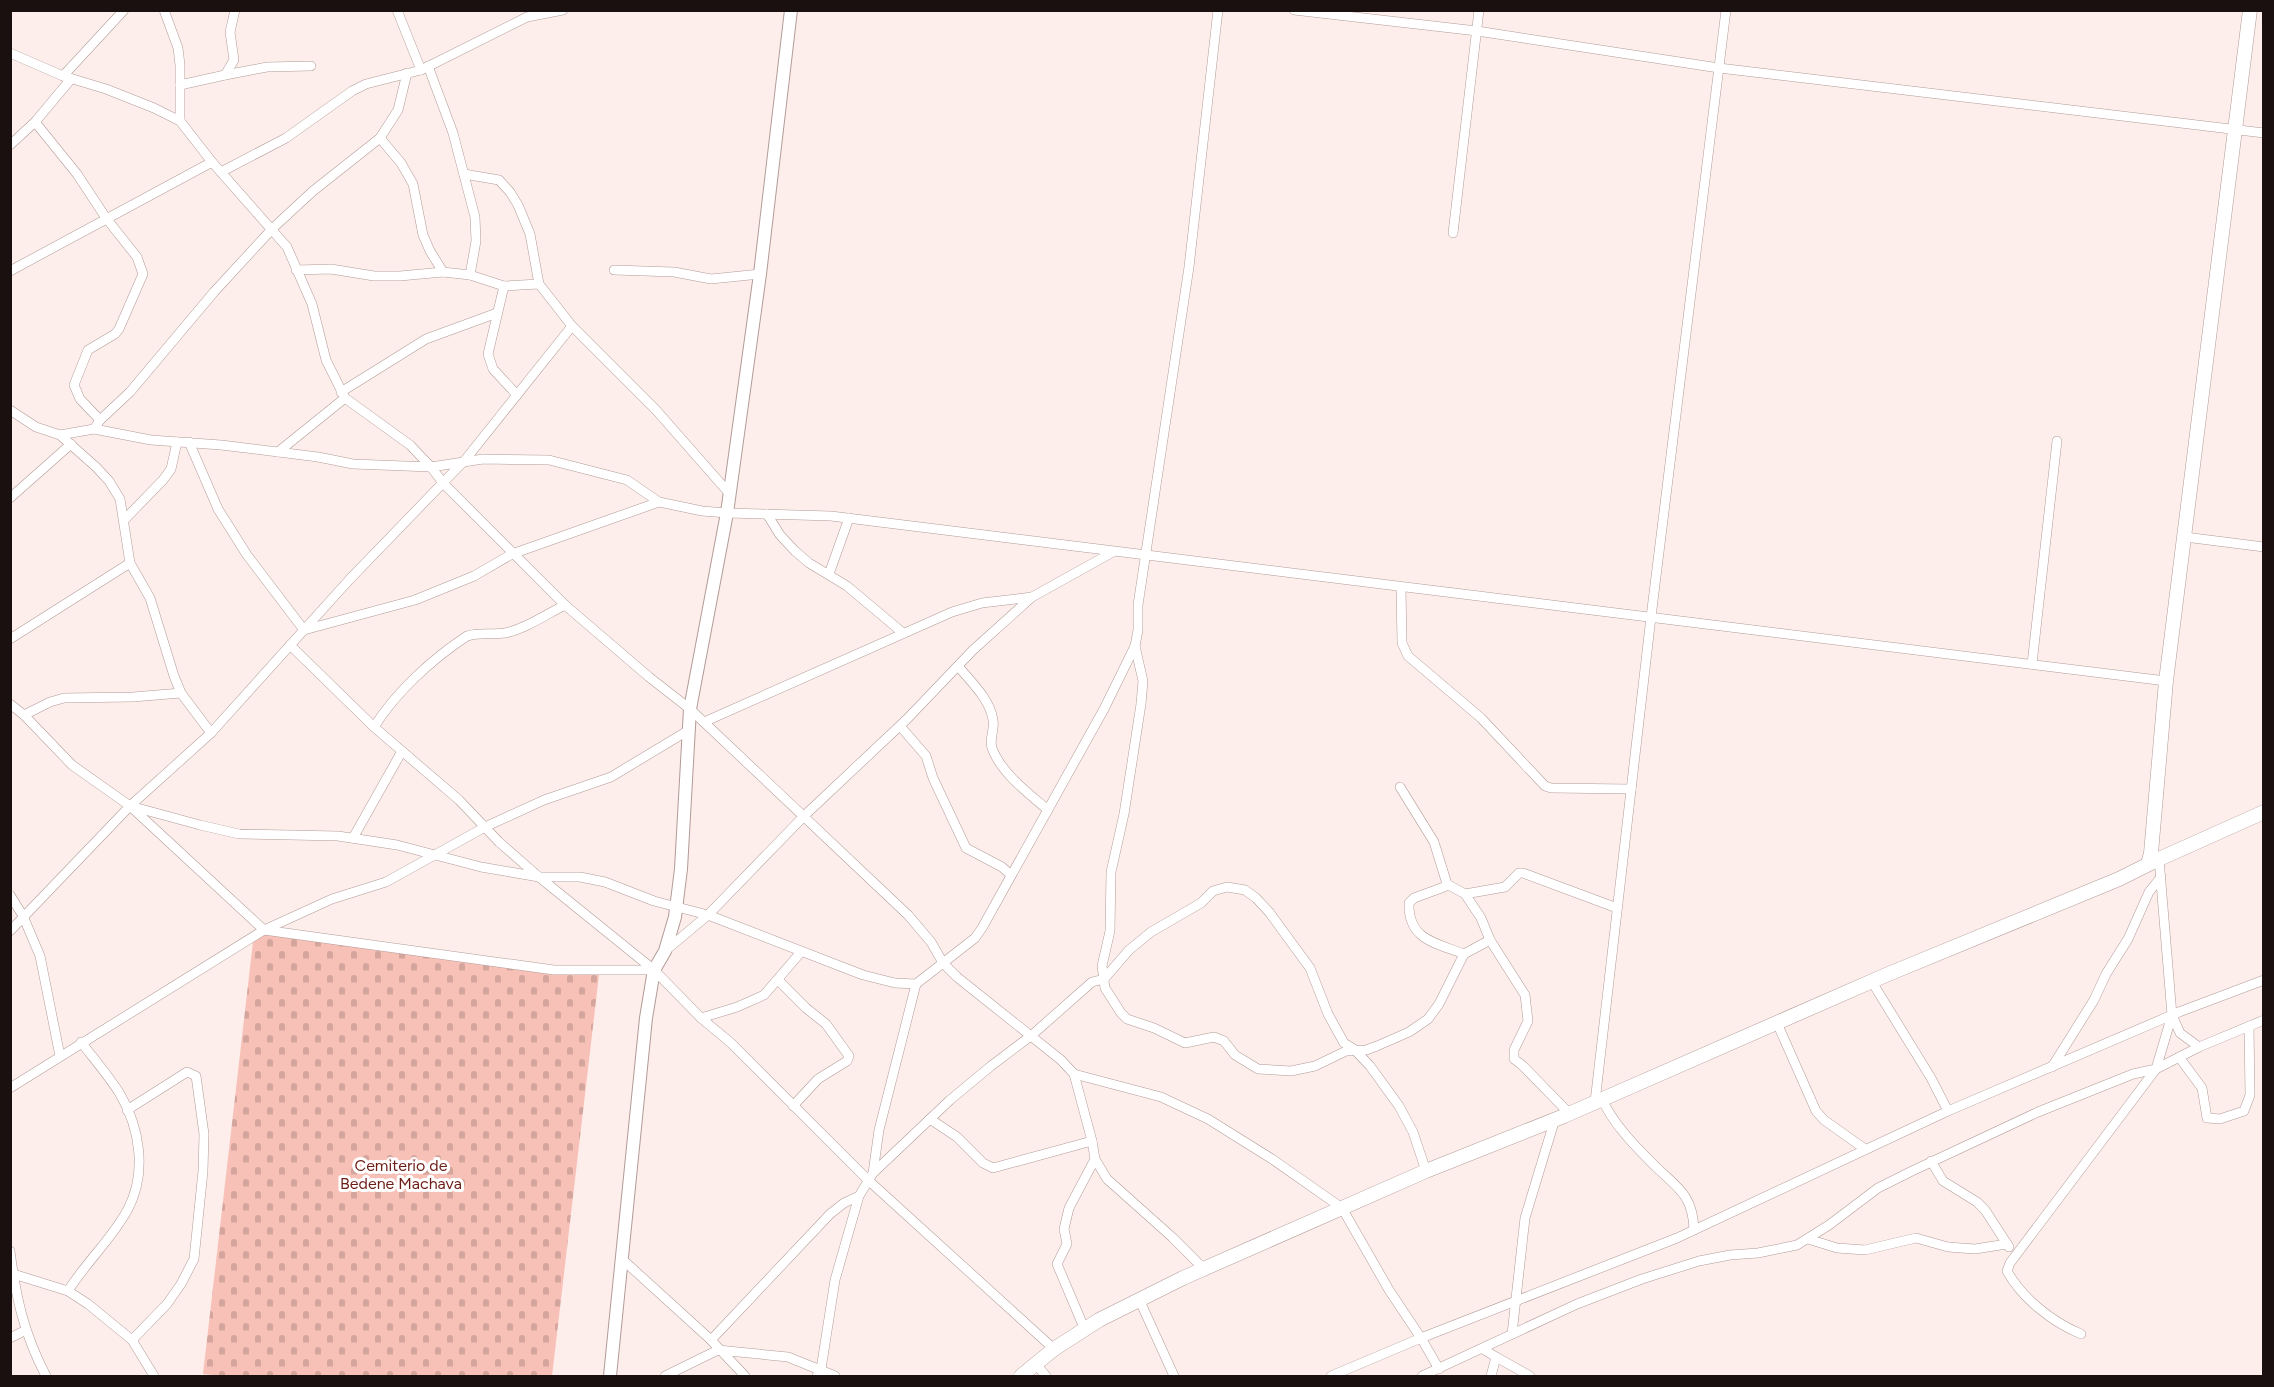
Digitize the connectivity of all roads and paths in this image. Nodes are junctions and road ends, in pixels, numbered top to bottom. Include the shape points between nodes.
1 (124, 10) edge
2 (164, 10) edge
3 (235, 10) edge
4 (397, 10) edge
5 (563, 10) edge
6 (791, 10) edge
7 (1218, 10) edge
8 (1294, 10) edge
9 (1479, 10) edge
10 (1726, 10) edge
11 (2250, 10) edge
12 (1477, 31) junction
13 (10, 53) edge
14 (311, 66) dead end
15 (424, 68) junction
16 (1719, 68) junction
17 (407, 74) junction
18 (225, 75) junction
19 (67, 78) junction
20 (180, 84) junction
21 (180, 121) junction
22 (34, 123) junction
23 (2235, 130) junction
24 (2264, 133) edge
25 (380, 138) junction
26 (10, 145) edge
27 (212, 162) junction
28 (221, 172) junction
29 (465, 174) junction
30 (106, 218) junction
31 (273, 228) junction
32 (1453, 233) dead end
33 (11, 270) edge
34 (296, 270) junction
35 (614, 270) dead end
36 (443, 272) junction
37 (760, 274) junction
38 (470, 275) junction
39 (539, 284) junction
40 (504, 286) junction
41 (497, 313) junction
42 (572, 326) junction
43 (343, 395) junction
44 (517, 395) junction
45 (10, 410) edge
46 (100, 420) junction
47 (94, 429) junction
48 (60, 435) junction
49 (2057, 441) dead end
50 (177, 442) junction
51 (189, 442) junction
52 (71, 444) junction
53 (278, 452) junction
54 (465, 460) junction
55 (431, 467) junction
56 (443, 483) junction
57 (729, 493) junction
58 (10, 498) edge
59 (659, 502) junction
60 (727, 513) junction
61 (767, 514) junction
62 (849, 518) junction
63 (125, 519) junction
64 (2185, 537) junction
65 (2264, 547) edge
66 (1113, 552) junction
67 (512, 554) junction
68 (1146, 556) junction
69 (130, 563) junction
70 (829, 574) junction
71 (1401, 587) junction
72 (1032, 597) junction
73 (566, 605) junction
74 (1651, 617) junction
75 (304, 630) junction
76 (903, 633) junction
77 (10, 639) edge
78 (290, 645) junction
79 (1135, 646) junction
80 (2032, 664) junction
81 (958, 666) junction
82 (2166, 681) junction
83 (181, 693) junction
84 (10, 704) edge
85 (690, 709) junction
86 (24, 715) junction
87 (704, 722) junction
88 (900, 726) junction
89 (374, 728) junction
90 (689, 730) junction
91 (211, 733) junction
92 (402, 751) junction
93 (1400, 787) dead end
94 (1631, 789) junction
95 (130, 806) junction
96 (1048, 810) junction
97 (2264, 812) edge
98 (804, 816) junction
99 (485, 827) junction
100 (353, 838) junction
101 (436, 855) junction
102 (2153, 861) junction
103 (1011, 875) junction
104 (539, 877) junction
105 (2161, 877) junction
106 (1447, 884) junction
107 (1465, 894) junction
108 (10, 895) edge
109 (676, 908) junction
110 (1617, 908) junction
111 (708, 915) junction
112 (23, 916) junction
113 (264, 930) junction
114 (10, 931) edge
115 (1490, 940) junction
116 (665, 951) junction
117 (801, 952) junction
118 (1464, 954) junction
119 (943, 963) junction
120 (654, 970) junction
121 (1104, 979) junction
122 (778, 980) junction
123 (2264, 980) edge
124 (1872, 982) junction
125 (916, 984) junction
126 (2172, 1015) junction
127 (701, 1018) junction
128 (2264, 1020) edge
129 (1777, 1023) junction
130 (2249, 1026) junction
131 (1032, 1035) junction
132 (81, 1042) junction
133 (2199, 1047) junction
134 (1354, 1050) junction
135 (60, 1056) junction
136 (2179, 1057) junction
137 (2052, 1067) junction
138 (2156, 1069) junction
139 (1074, 1074) junction
140 (10, 1088) edge
141 (1598, 1100) junction
142 (793, 1106) junction
143 (127, 1110) junction
144 (1948, 1111) junction
145 (1569, 1113) junction
146 (930, 1119) junction
147 (1556, 1119) junction
148 (1092, 1141) junction
149 (1865, 1149) junction
150 (1095, 1160) junction
151 (1931, 1161) junction
152 (1426, 1172) junction
153 (871, 1176) junction
154 (859, 1196) junction
155 (1342, 1208) junction
156 (1694, 1230) junction
157 (1808, 1239) junction
158 (2007, 1244) junction
159 (10, 1251) edge
160 (2014, 1257) junction
161 (623, 1260) junction
162 (1204, 1269) junction
163 (12, 1273) edge
164 (68, 1291) junction
165 (1139, 1299) junction
166 (1515, 1302) junction
167 (26, 1330) junction
168 (1085, 1330) junction
169 (1512, 1334) junction
170 (2081, 1334) dead end
171 (10, 1338) edge
172 (1421, 1338) junction
173 (132, 1340) junction
174 (711, 1340) junction
175 (1054, 1349) junction
176 (1483, 1349) junction
177 (718, 1350) junction
178 (1496, 1357) junction
179 (1036, 1364) junction
180 (1439, 1369) junction
181 (819, 1373) edge
182 (153, 1376) edge
183 (46, 1377) edge
184 (610, 1377) edge
185 (665, 1377) edge
186 (745, 1377) edge
187 (835, 1377) edge
188 (1021, 1377) edge
189 (1046, 1377) edge
190 (1174, 1377) edge
191 (1331, 1377) edge
192 (1422, 1377) edge
193 (1491, 1377) edge
194 (1530, 1377) edge

1 - 19 street
2 - 20 street via 178,48
3 - 18 street via 230,32 234,60
4 - 15 street
5 - 15 street via 527,17
6 - 37 street
7 - 68 street via 1189,267
8 - 12 street
9 - 12 street
10 - 16 street
11 - 23 main road
12 - 16 street
12 - 32 street
13 - 19 street
14 - 18 street via 267,67
15 - 17 street
15 - 29 street via 453,133
16 - 23 street
16 - 74 street
17 - 25 street via 398,110
17 - 28 street via 352,91 286,138
18 - 20 street
19 - 21 street
19 - 22 street
20 - 21 street
21 - 27 street
22 - 26 street
22 - 30 street via 77,174
23 - 24 street
23 - 64 main road
25 - 31 street
25 - 36 street via 401,162 413,184 423,236
27 - 28 street
27 - 30 street
28 - 31 street
29 - 38 street via 475,217 476,241
29 - 39 street via 499,180 510,192 530,234
30 - 33 street
30 - 46 street via 137,257 143,274 116,334 88,350 74,385 80,399
31 - 34 street via 288,247
31 - 46 street via 130,392
34 - 36 street via 331,269 374,276
34 - 43 street via 312,304 326,360
35 - 37 street via 674,272 711,279
36 - 38 street
37 - 57 street
38 - 40 street
39 - 40 street
39 - 42 street
40 - 41 street
41 - 43 street via 426,339
41 - 44 street via 489,362
42 - 44 street
42 - 57 street via 656,410
43 - 53 street
43 - 55 street via 404,440
44 - 54 street
45 - 48 street via 36,427
46 - 47 street
47 - 48 street
47 - 50 street
48 - 52 street
49 - 80 street
50 - 51 street
50 - 63 street via 171,469
51 - 53 street
51 - 75 street via 218,509 247,555
52 - 58 street
52 - 63 street via 109,481 120,499
53 - 55 street via 353,464
54 - 55 street
54 - 56 street
54 - 59 street via 549,460 627,480
55 - 56 street
56 - 67 street
56 - 75 street
57 - 60 street
59 - 60 street
59 - 67 street
60 - 61 street
60 - 85 street
61 - 62 street
61 - 70 street via 795,551
62 - 66 street
62 - 70 street
63 - 69 street
64 - 65 street
64 - 82 main road
66 - 68 street
66 - 72 street
67 - 73 street
67 - 75 street via 474,576 415,600
68 - 71 street
68 - 79 street
69 - 77 street
69 - 83 street via 150,598
70 - 76 street
71 - 74 street
71 - 94 street via 1402,643 1408,656 1481,718 1545,786
72 - 76 street via 982,603
72 - 81 street
73 - 85 street
73 - 89 street via 514,630 467,636 393,699
74 - 80 street
74 - 94 street
75 - 78 street
76 - 87 street
78 - 89 street
78 - 91 street
79 - 96 street
79 - 121 street via 1143,681 1141,704 1111,872
80 - 82 street
81 - 88 street
81 - 96 street via 984,698 993,717 992,747 999,759 1016,782
82 - 102 main road
83 - 86 street via 64,698
83 - 91 street
84 - 86 street
85 - 87 street
85 - 90 street
86 - 95 street via 72,765
87 - 98 street
88 - 98 street
88 - 103 street via 926,756 966,848
89 - 92 street
90 - 99 street via 611,777 544,800
90 - 109 street
91 - 95 street
92 - 99 street
92 - 100 street
93 - 106 street via 1434,842
94 - 110 street
95 - 100 street via 239,834
95 - 112 street
95 - 113 street
96 - 103 street
97 - 102 main road
98 - 111 street
98 - 119 street via 908,915
99 - 101 street
99 - 104 street
100 - 101 street
101 - 104 street
101 - 113 street via 386,882 332,899
102 - 105 street
102 - 124 main road via 2119,879
103 - 119 street via 975,938
104 - 109 street via 580,876
104 - 120 street
105 - 126 street
105 - 137 street via 2149,892 2094,1000
106 - 107 street
106 - 118 street via 1414,898 1408,914 1412,926 1424,938
107 - 110 street via 1499,889 1523,873
107 - 115 street
108 - 112 street
109 - 111 street
109 - 116 street
110 - 141 street
111 - 116 street
111 - 117 street
112 - 114 street
112 - 135 street via 40,956
113 - 120 street via 554,969
113 - 132 street
115 - 118 street
115 - 145 street via 1522,988 1527,1007 1528,1021 1514,1050 1514,1059
116 - 120 street
117 - 122 street
117 - 125 street via 863,975
118 - 134 street via 1428,1019 1377,1046
119 - 125 street
119 - 131 street
120 - 127 street
120 - 161 street
121 - 131 street via 1092,982
121 - 134 street via 1105,988 1127,1019 1185,1043 1214,1036 1257,1069 1291,1071
121 - 134 street via 1151,932 1201,903 1213,891 1227,887 1245,890 1269,912 1310,968 1334,1027
122 - 127 street via 764,995
122 - 142 street via 826,1024 849,1056 818,1079
123 - 126 street
124 - 129 main road
124 - 144 street
125 - 153 street
126 - 133 street via 2180,1033
126 - 137 street
126 - 138 street
127 - 142 street
128 - 130 street
129 - 141 main road
129 - 149 street via 1816,1111
130 - 133 street
130 - 136 street via 2250,1095 2244,1111 2220,1119 2207,1118 2202,1088
131 - 139 street
131 - 146 street
132 - 135 street
132 - 143 street
133 - 136 street
134 - 152 street via 1399,1106 1413,1132
135 - 140 street
136 - 138 street
137 - 144 street
138 - 151 street via 2133,1074 2038,1112
138 - 160 street
139 - 148 street
139 - 155 street via 1161,1097 1208,1119
141 - 145 main road
141 - 156 street via 1689,1200
142 - 153 street
143 - 164 street via 140,1164 137,1186 128,1209
143 - 173 street via 187,1072 196,1076 204,1134 194,1259 167,1304
144 - 149 street
145 - 147 main road
146 - 148 street via 993,1168
146 - 153 street
147 - 152 main road
147 - 166 street via 1525,1218
148 - 150 street
149 - 156 street
150 - 162 street via 1107,1179
150 - 168 street via 1069,1208 1064,1229 1067,1244 1057,1264
151 - 157 street via 1878,1188
151 - 158 street via 1942,1181 1985,1210
152 - 155 main road
153 - 154 street
153 - 175 street
154 - 174 street via 831,1214
154 - 181 street via 835,1280
155 - 162 main road
155 - 172 street
156 - 166 street
157 - 158 street via 1837,1248 1865,1250 1916,1238 1975,1249
157 - 169 street via 1758,1254 1699,1261 1642,1279
158 - 160 street
159 - 163 street
160 - 170 street via 2007,1271 2023,1293 2067,1328
161 - 174 street
161 - 184 street
162 - 165 main road
163 - 164 street
163 - 167 street
164 - 173 street
165 - 168 main road
165 - 190 street
166 - 169 street
166 - 172 street
167 - 171 street
167 - 183 street
168 - 175 main road
169 - 176 street
172 - 180 street
172 - 191 street
173 - 182 street
174 - 177 street
175 - 179 main road
176 - 178 street
176 - 180 street
177 - 181 street via 788,1357
177 - 185 street
177 - 186 street
178 - 193 street
178 - 194 street
179 - 188 main road
179 - 189 street
180 - 192 street
181 - 187 street

